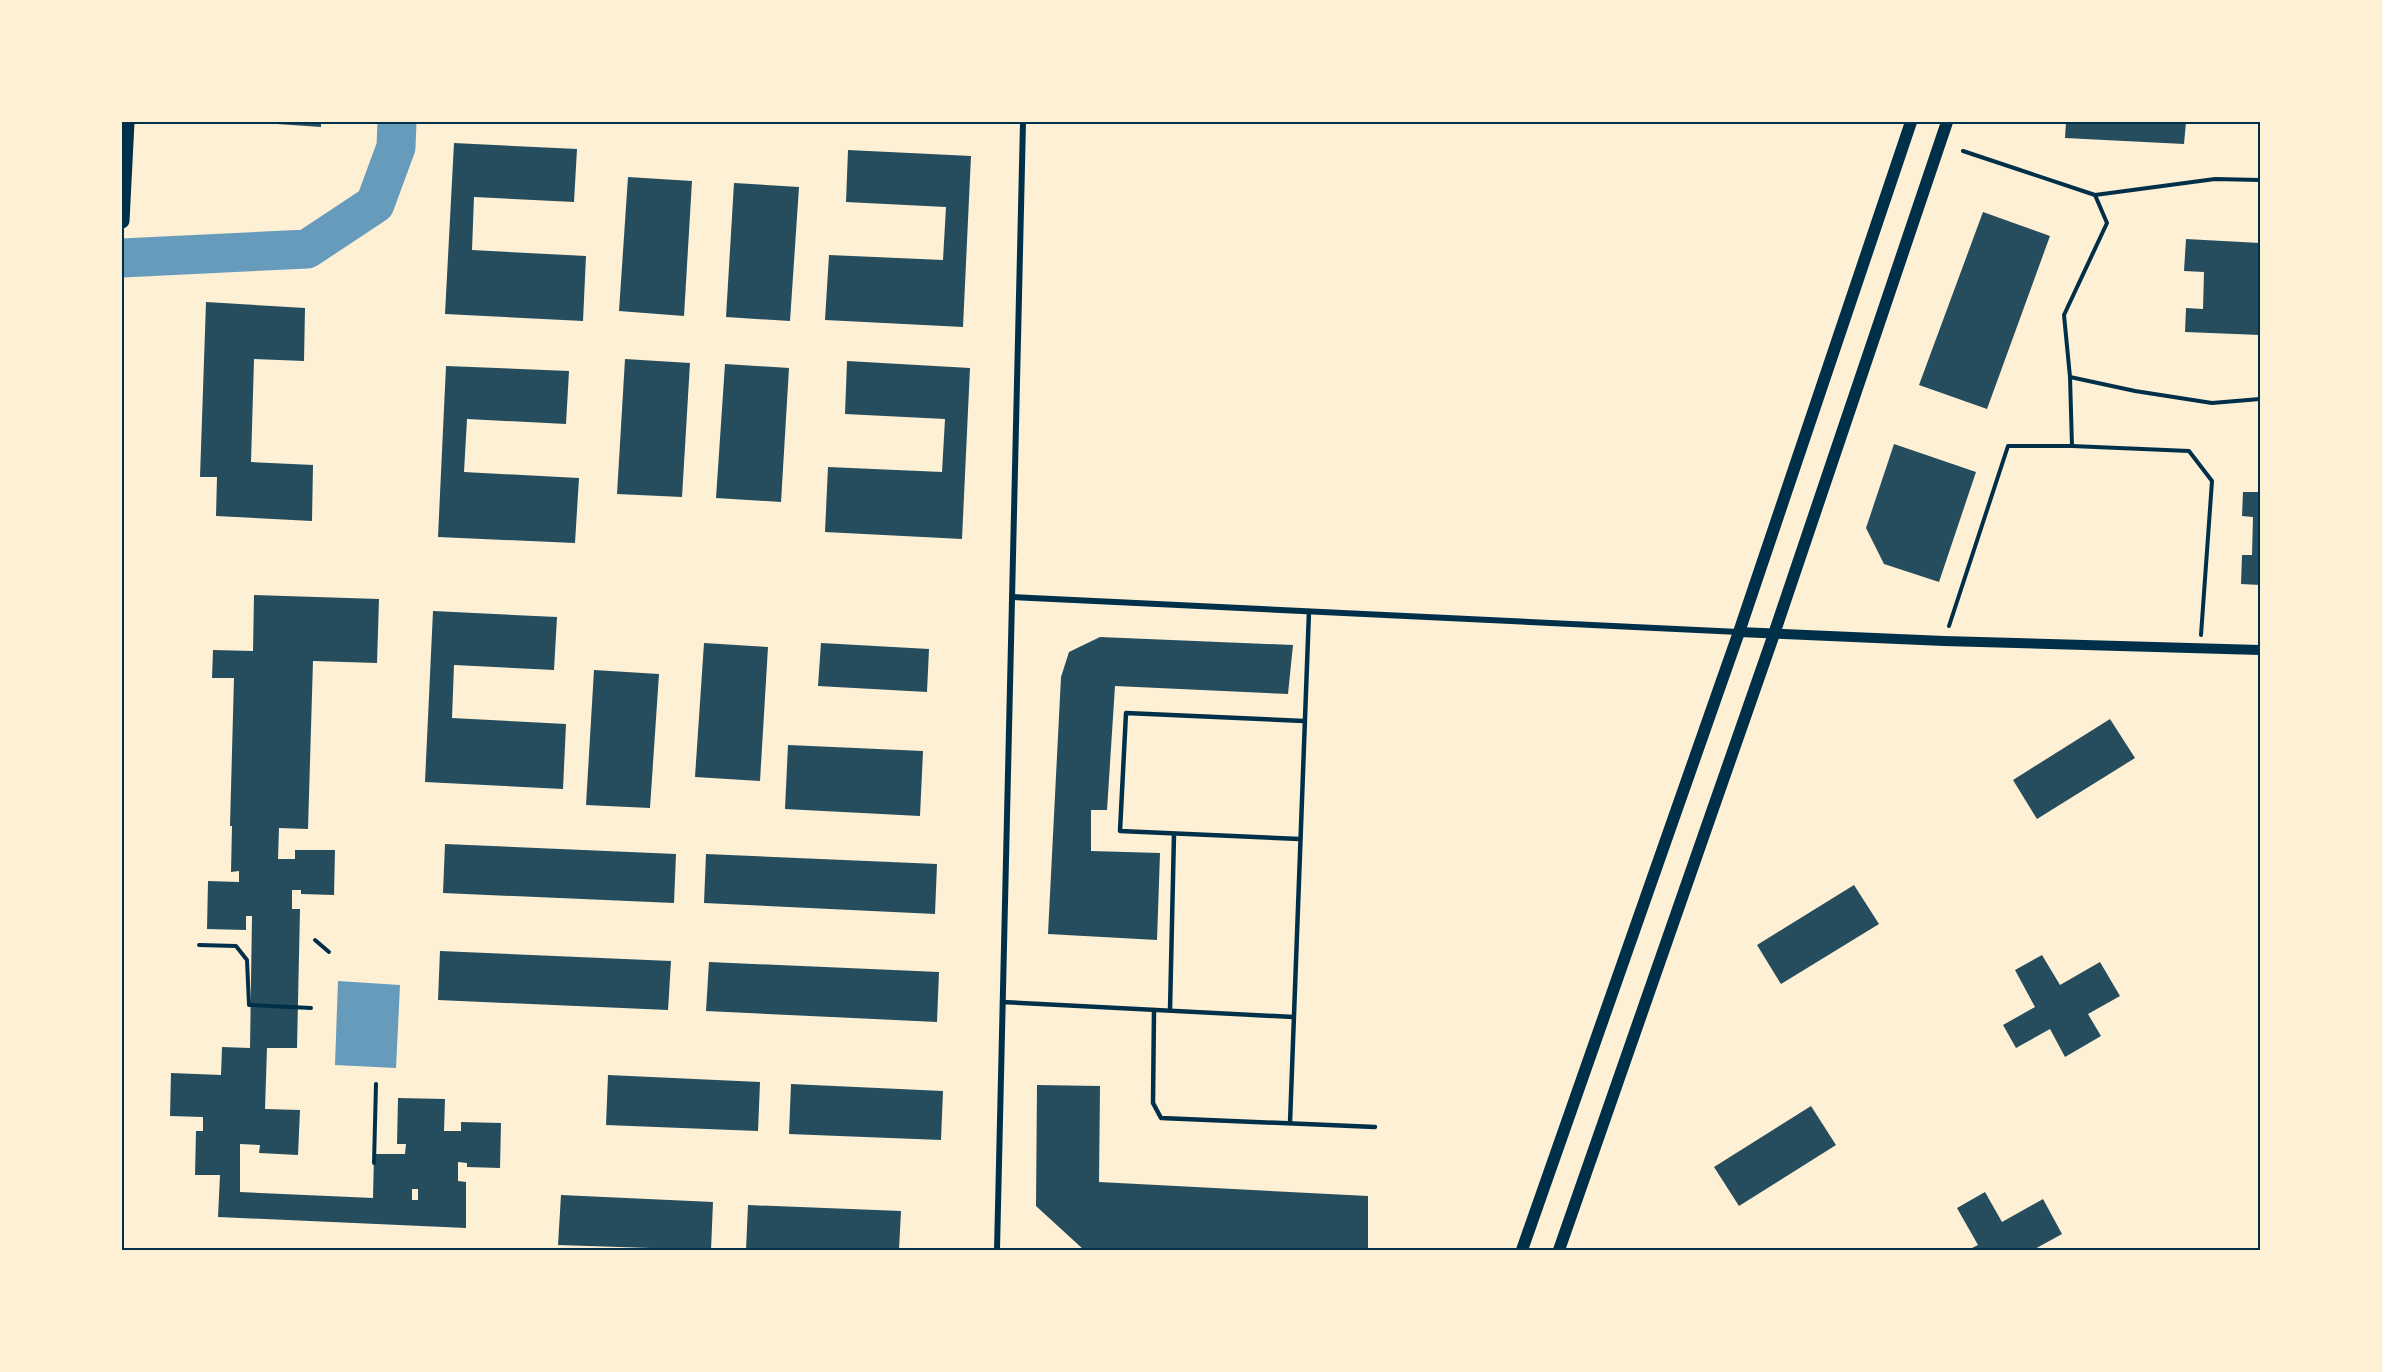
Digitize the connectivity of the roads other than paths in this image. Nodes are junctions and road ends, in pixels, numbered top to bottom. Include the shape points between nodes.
1 (127, 122) edge
2 (1023, 122) edge
3 (1911, 122) edge
4 (1947, 122) edge
5 (122, 221) edge
6 (1012, 597) junction
7 (1309, 611) junction
8 (1739, 632) junction
9 (1774, 634) junction
10 (2260, 650) edge
11 (1304, 720) junction
12 (1174, 834) junction
13 (1300, 839) junction
14 (1002, 1002) junction
15 (1154, 1010) junction
16 (1170, 1011) junction
17 (1293, 1017) junction
18 (1290, 1123) junction
19 (1374, 1127) dead end
20 (997, 1251) edge
21 (1522, 1251) edge
22 (1559, 1251) edge

1 - 5 highway
2 - 6 street
3 - 8 main road
4 - 9 main road
6 - 7 street
6 - 14 street
7 - 8 street
7 - 11 lane
8 - 9 street
8 - 21 main road
9 - 10 street
9 - 22 main road
11 - 12 lane via 1126,713 1120,831
11 - 13 lane
12 - 13 lane
12 - 16 lane
13 - 17 lane
14 - 15 lane
14 - 20 street
15 - 16 lane
15 - 18 lane via 1153,1103 1161,1118
16 - 17 lane
17 - 18 lane
18 - 19 lane

